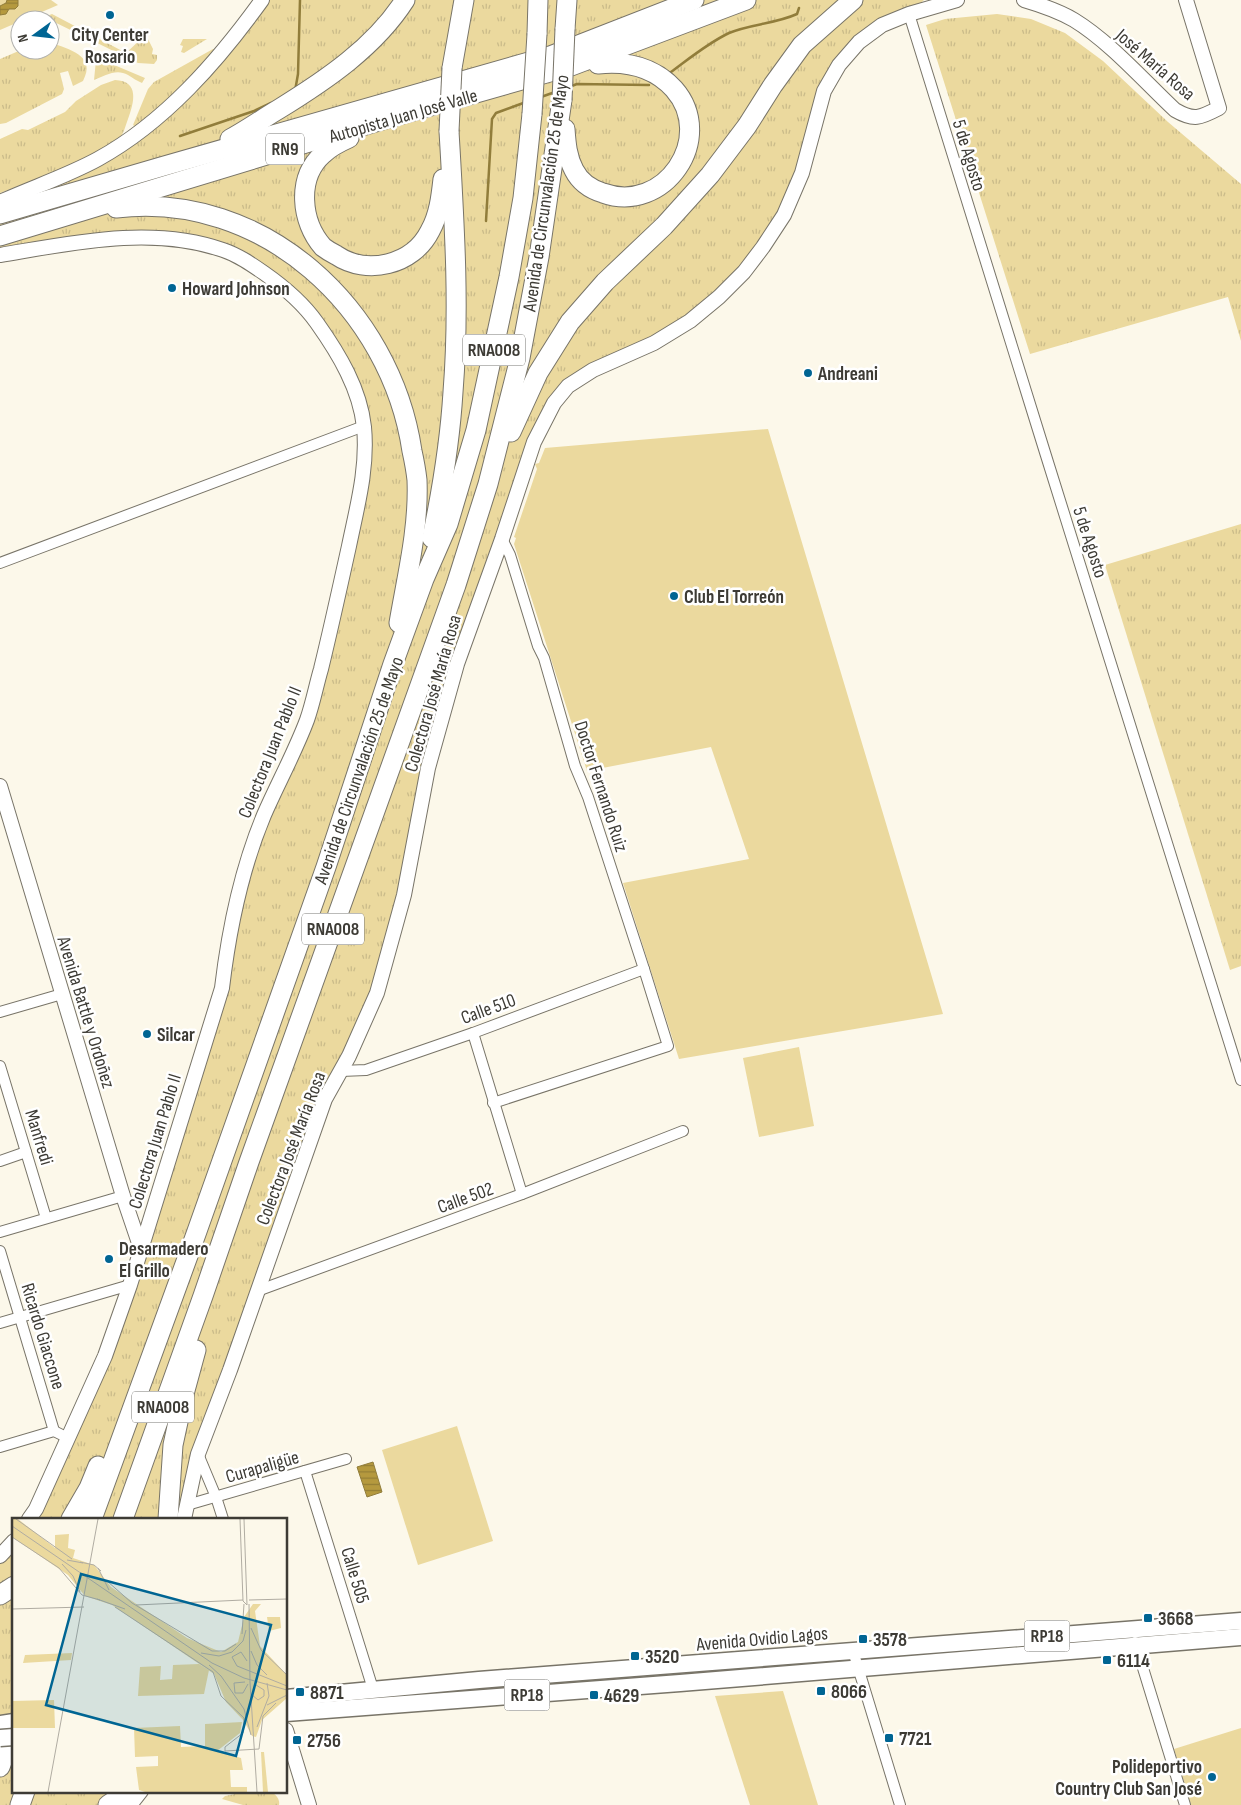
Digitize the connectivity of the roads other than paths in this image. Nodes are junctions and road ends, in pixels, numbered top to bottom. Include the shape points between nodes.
1 (262, 0) edge
2 (405, 0) edge
3 (456, 0) edge
4 (464, 0) edge
5 (538, 0) edge
6 (567, 0) edge
7 (668, 0) edge
8 (694, 0) edge
9 (746, 0) edge
10 (853, 0) edge
11 (957, 0) edge
12 (1024, 0) edge
13 (1186, 0) edge
14 (909, 14) junction
15 (630, 26) junction
16 (572, 66) junction
17 (452, 68) junction
18 (562, 100) junction
19 (392, 118) junction
20 (449, 131) junction
21 (164, 166) junction
22 (0, 202) edge
23 (72, 213) junction
24 (0, 214) edge
25 (0, 236) edge
26 (0, 255) edge
27 (364, 426) junction
28 (488, 484) junction
29 (502, 539) junction
30 (0, 563) edge
31 (424, 579) junction
32 (393, 664) junction
33 (0, 786) edge
34 (644, 969) junction
35 (62, 994) junction
36 (0, 1012) edge
37 (473, 1033) junction
38 (0, 1066) edge
39 (340, 1071) junction
40 (1241, 1080) edge
41 (3, 1088) edge
42 (493, 1103) junction
43 (683, 1131) dead end
44 (26, 1152) junction
45 (0, 1161) edge
46 (522, 1194) junction
47 (123, 1196) junction
48 (46, 1218) junction
49 (0, 1232) edge
50 (141, 1249) junction
51 (0, 1251) edge
52 (130, 1285) junction
53 (257, 1291) junction
54 (203, 1296) junction
55 (20, 1317) junction
56 (0, 1323) edge
57 (153, 1352) junction
58 (54, 1431) junction
59 (68, 1438) junction
60 (0, 1447) edge
61 (198, 1454) junction
62 (346, 1460) dead end
63 (305, 1472) junction
64 (216, 1497) junction
65 (186, 1512) edge
66 (30, 1518) edge
67 (72, 1518) edge
68 (92, 1518) edge
69 (124, 1518) edge
70 (168, 1518) edge
71 (222, 1518) edge
72 (12, 1543) edge
73 (0, 1556) edge
74 (12, 1587) edge
75 (0, 1595) edge
76 (1241, 1621) edge
77 (1134, 1637) junction
78 (1241, 1637) edge
79 (854, 1651) junction
80 (858, 1668) junction
81 (373, 1689) junction
82 (288, 1698) edge
83 (288, 1713) edge
84 (12, 1735) edge
85 (288, 1736) edge
86 (0, 1767) edge
87 (25, 1792) edge
88 (128, 1792) edge
89 (140, 1792) edge
90 (20, 1805) edge
91 (108, 1805) edge
92 (130, 1805) edge
93 (310, 1805) edge
94 (900, 1805) edge
95 (1185, 1805) edge

1 - 22 main road via 188,90 145,127 92,162
2 - 21 highway via 380,31 349,61 311,90 244,132
3 - 17 highway
4 - 17 highway
5 - 31 highway, Avenida de Circunvalación 25 de Mayo / RNA008, bridge via 532,114 523,198 509,277 476,430 448,524
6 - 18 highway, Avenida de Circunvalación 25 de Mayo / RNA008, bridge
7 - 15 highway
8 - 15 highway, Autopista Juan José Valle / RN9
9 - 16 highway, Autopista Juan José Valle / RN9
10 - 28 highway via 802,45 710,175 570,322 538,373
11 - 14 main road
12 - 13 main road, José María Rosa via 1074,20 1105,44 1174,110 1200,118 1219,108
14 - 29 main road, Colectora José María Rosa via 882,25 859,42 839,65 824,91 802,173 784,215 744,272 690,321 654,343 593,370 568,386 554,403 534,442
14 - 40 street, 5 de Agosto
15 - 21 highway, Autopista Juan José Valle / RN9 via 550,56
16 - 18 highway via 621,62 655,73 668,83 681,98 689,117 690,136 686,154 677,170 651,190 618,196 594,190 573,169 567,152
16 - 19 highway, Autopista Juan José Valle / RN9
17 - 20 highway, bridge
18 - 28 highway, Avenida de Circunvalación 25 de Mayo / RNA008 via 539,257 520,358
19 - 20 highway via 334,145 321,155 306,184 304,202 309,225 324,248 346,262 376,267 407,256 420,245 430,232 439,205
19 - 23 highway, Autopista Juan José Valle / RN9
20 - 31 highway via 456,316 453,392 439,504
21 - 24 highway, Autopista Juan José Valle / RN9
23 - 25 highway, Autopista Juan José Valle / RN9
23 - 32 highway via 127,206 170,206 240,224 302,261 356,316 378,349 398,391 410,433 417,480 415,529
26 - 27 main road, Colectora Juan Pablo II via 124,238 189,241 224,250 281,285 307,309 332,344 353,385
27 - 30 street
27 - 50 main road, Colectora Juan Pablo II via 365,466 336,610 308,718 263,817 242,878 227,942 222,988
28 - 54 highway, Avenida de Circunvalación 25 de Mayo / RNA008 via 456,586
29 - 34 street, Doctor Fernando Ruiz via 510,555 575,766
29 - 39 main road, Colectora José María Rosa via 454,674 428,768 404,895 377,993
31 - 32 highway, Avenida de Circunvalación 25 de Mayo / RNA008
32 - 57 highway, Avenida de Circunvalación 25 de Mayo / RNA008 via 322,876
33 - 35 main road, Avenida Battle y Ordoñez
34 - 37 street, Calle 510
34 - 42 street, Doctor Fernando Ruiz via 668,1046
35 - 36 street
35 - 47 main road, Avenida Battle y Ordoñez
37 - 39 street, Calle 510 via 366,1070
37 - 42 street
38 - 41 street, Manfredi
39 - 53 main road, Colectora José María Rosa via 325,1099
41 - 44 street, Manfredi
42 - 46 street
43 - 46 street, Calle 502
44 - 45 street
44 - 48 street, Manfredi
46 - 53 street, Calle 502
47 - 48 street
47 - 50 main road, Avenida Battle y Ordoñez
48 - 49 street
50 - 52 main road, Colectora Juan Pablo II
51 - 55 street, Ricardo Giaccone
52 - 55 street
52 - 59 main road, Colectora Juan Pablo II via 105,1356
53 - 61 main road, Colectora José María Rosa
54 - 69 highway, Avenida de Circunvalación 25 de Mayo / RNA008
54 - 70 highway via 198,1343 173,1445
55 - 56 street
55 - 58 street, Ricardo Giaccone
57 - 67 highway
57 - 68 highway, Avenida de Circunvalación 25 de Mayo / RNA008
58 - 59 street
58 - 60 street
59 - 66 main road, Colectora Juan Pablo II
61 - 64 street
61 - 65 main road, Colectora José María Rosa
62 - 63 street, Curapaligüe
63 - 64 street, Curapaligüe
63 - 81 street, Calle 505
64 - 65 street, Curapaligüe
64 - 71 street
72 - 73 main road
74 - 75 highway
76 - 77 main road, Avenida Ovidio Lagos / RP18
77 - 78 main road, Avenida Ovidio Lagos / RP18
77 - 79 main road, Avenida Ovidio Lagos / RP18
77 - 80 main road, Avenida Ovidio Lagos / RP18
77 - 95 street
79 - 80 street
79 - 81 main road, Avenida Ovidio Lagos / RP18
80 - 83 main road, Avenida Ovidio Lagos / RP18
80 - 94 street
81 - 82 main road, Avenida Ovidio Lagos / RP18
84 - 86 highway
85 - 93 main road
87 - 90 highway
88 - 91 highway
89 - 92 main road

